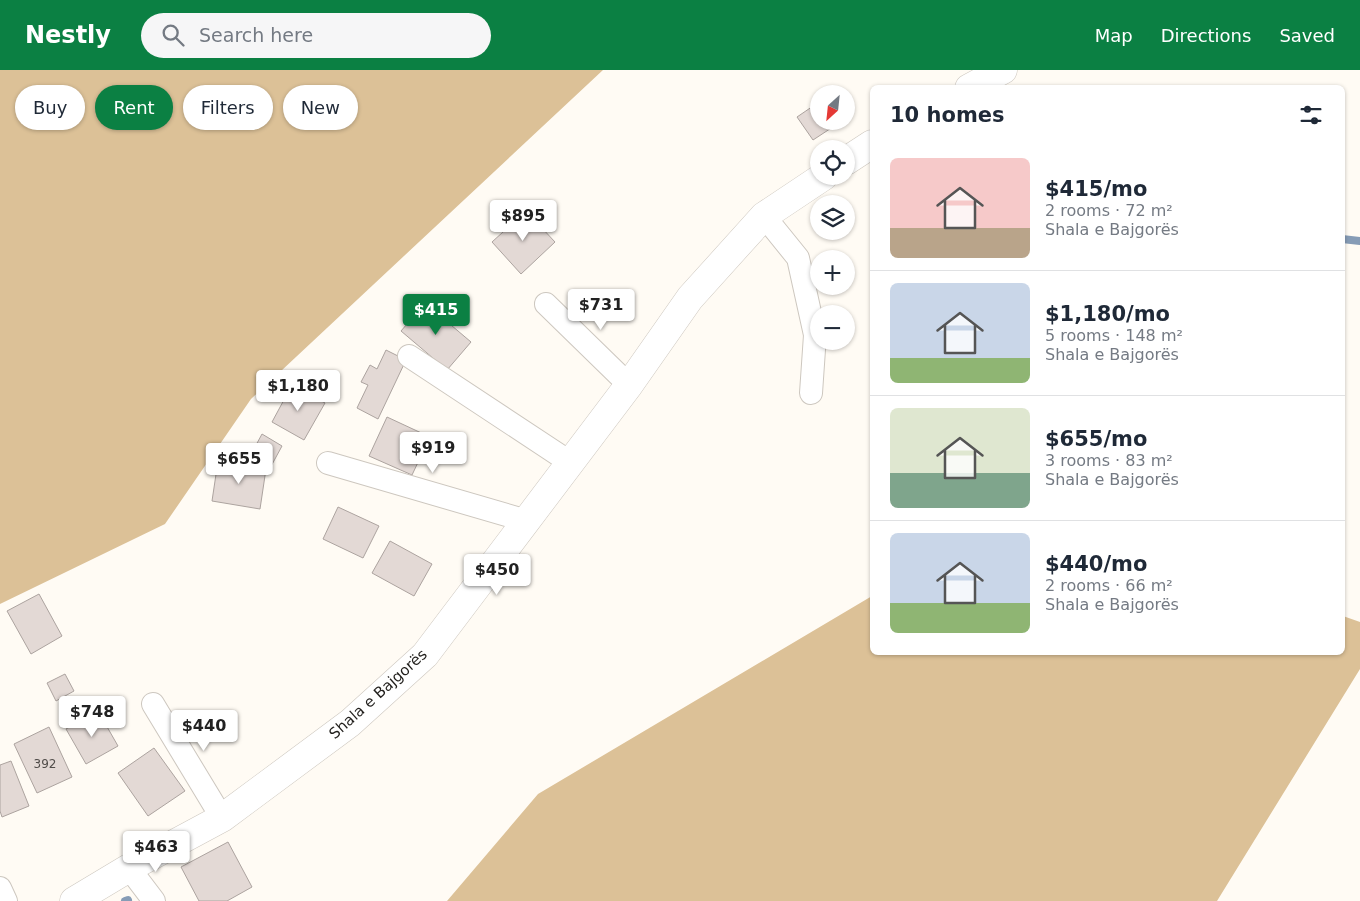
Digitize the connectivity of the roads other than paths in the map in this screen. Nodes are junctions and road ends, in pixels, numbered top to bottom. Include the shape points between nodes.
1 (1003, 70) edge
2 (975, 85) edge
3 (870, 145) edge
4 (855, 155) edge
5 (810, 185) edge
6 (764, 216) junction
7 (546, 304) dead end
8 (409, 356) dead end
9 (629, 385) junction
10 (811, 393) dead end
11 (328, 463) dead end
12 (571, 463) junction
13 (527, 521) junction
14 (153, 704) dead end
15 (222, 818) junction
16 (129, 868) junction
17 (0, 888) edge
18 (6, 901) edge
19 (74, 901) edge
20 (154, 901) edge

1 - 2 main road
3 - 4 main road
5 - 6 main road, Shala e Bajgorës
6 - 9 main road, Shala e Bajgorës via 690,298
6 - 10 street via 798,258 815,335
7 - 9 street
8 - 12 street
9 - 12 main road, Shala e Bajgorës
11 - 13 street
12 - 13 main road, Shala e Bajgorës
13 - 15 main road, Shala e Bajgorës via 425,655 350,723
14 - 15 street
15 - 16 main road, Shala e Bajgorës
16 - 19 main road, Shala e Bajgorës
16 - 20 street
17 - 18 street

